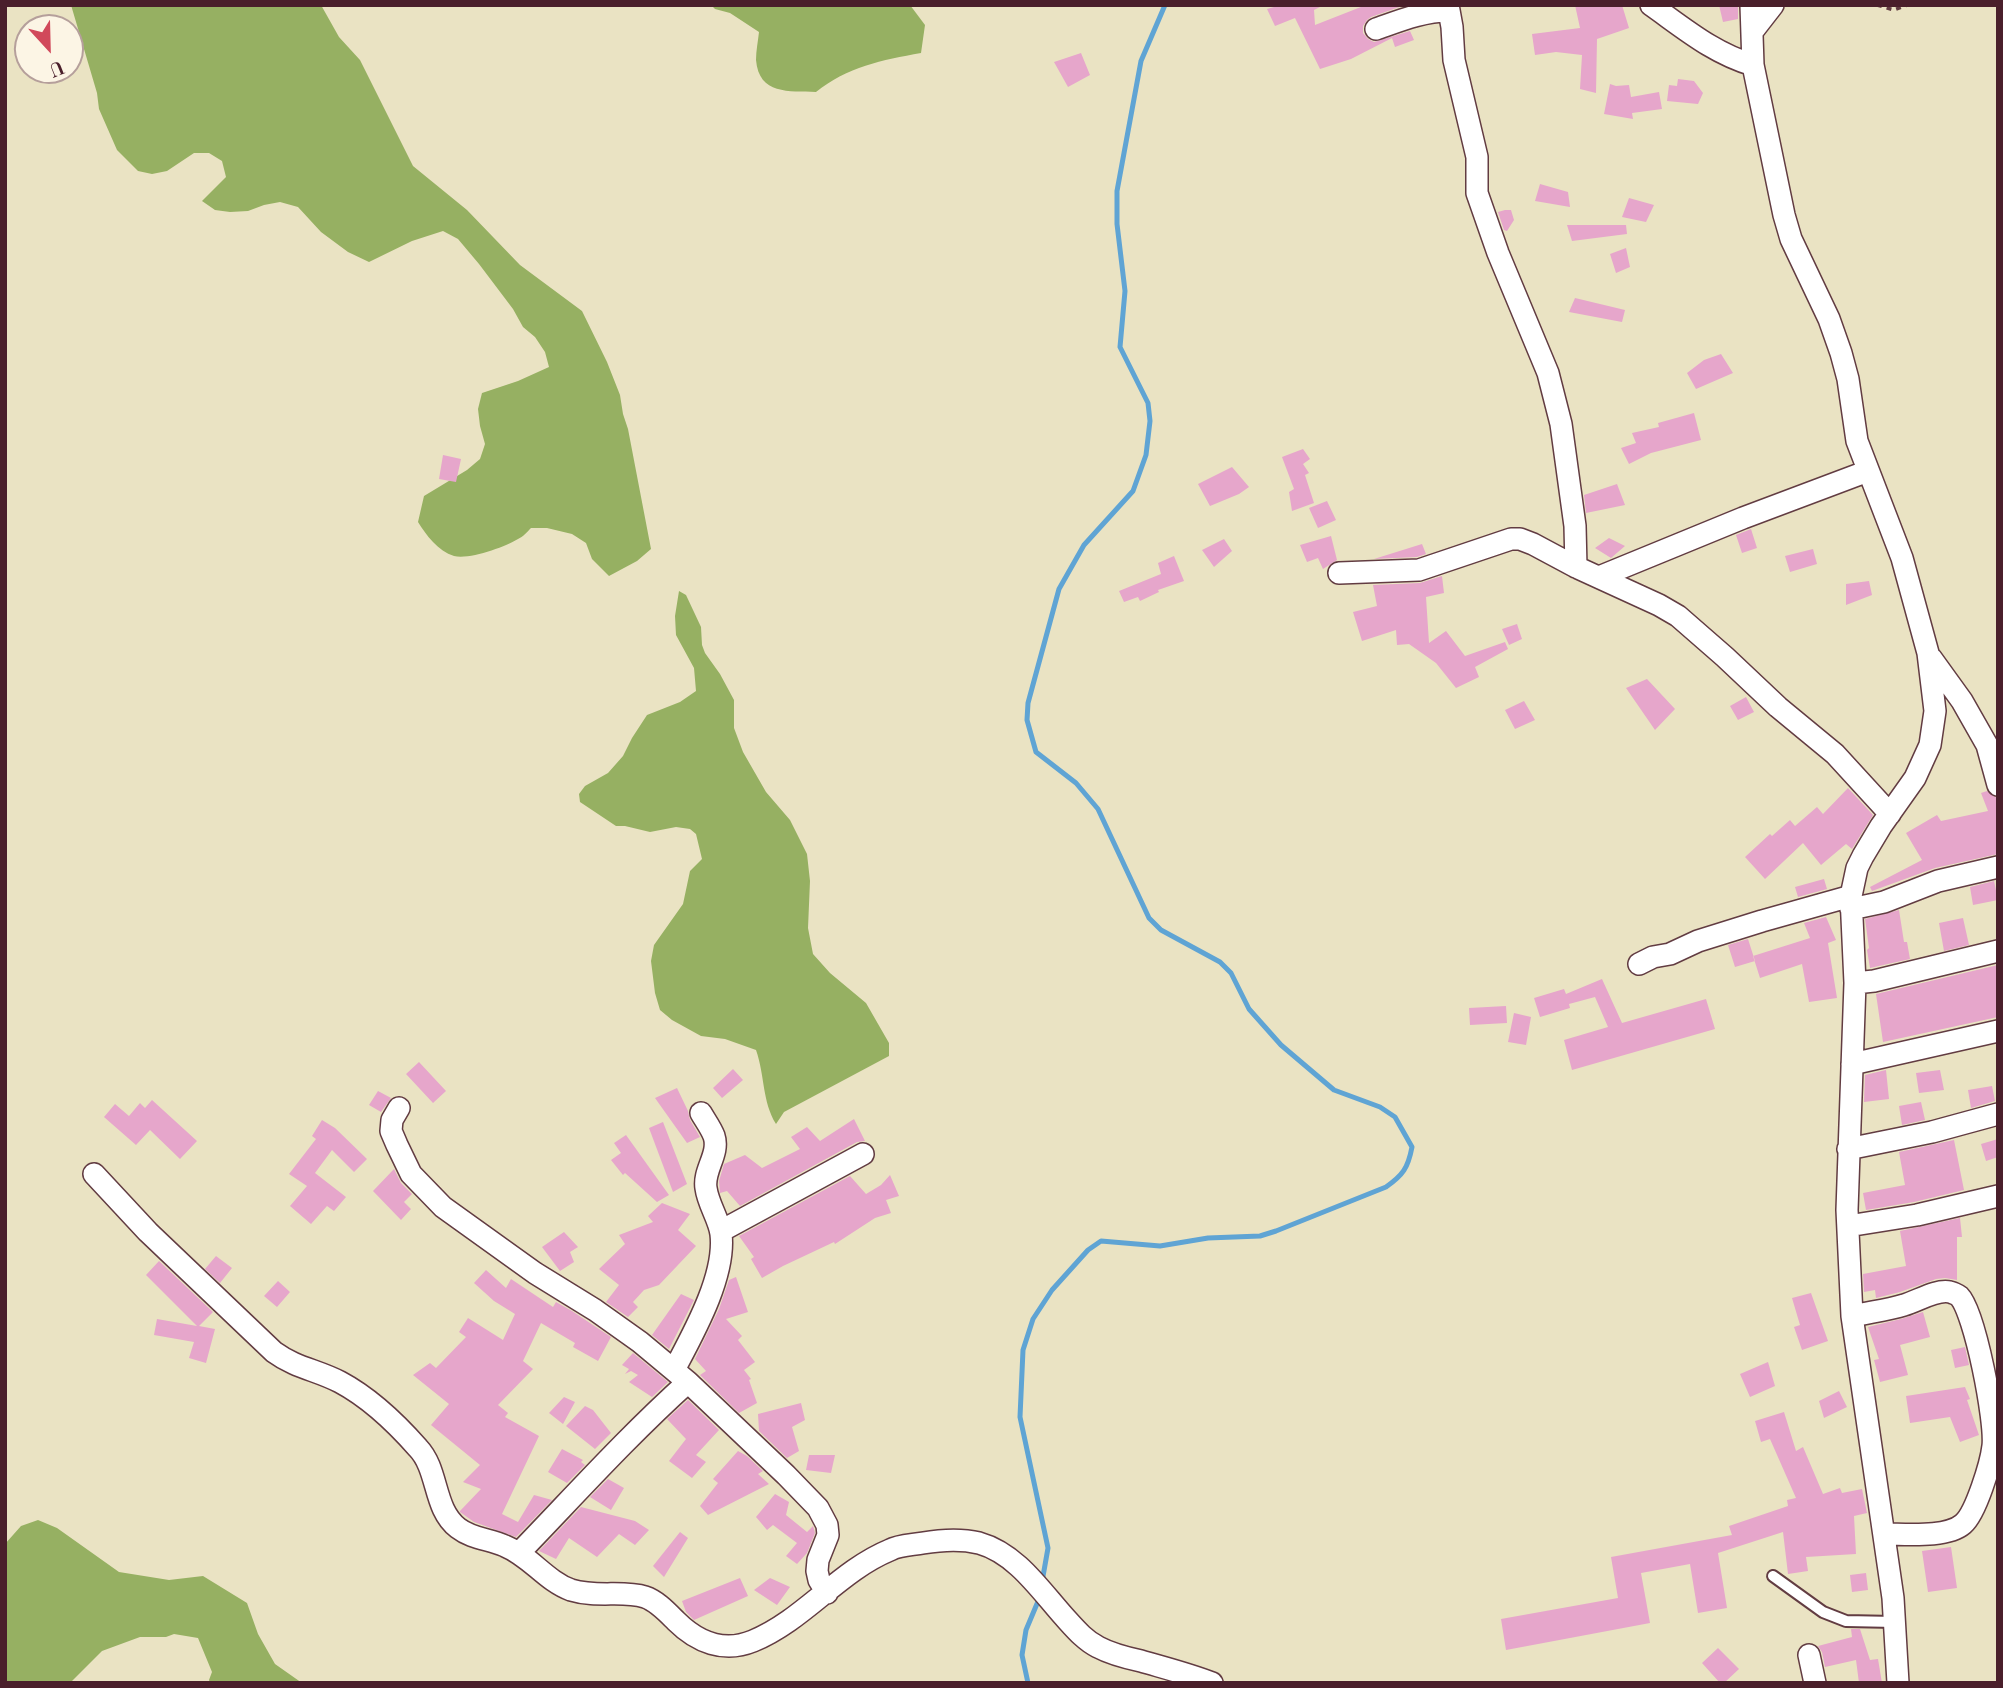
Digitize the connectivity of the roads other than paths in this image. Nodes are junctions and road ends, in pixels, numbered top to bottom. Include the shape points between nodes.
1 (1651, 5) edge
2 (1751, 5) edge
3 (1773, 5) edge
4 (1448, 8) edge
5 (1376, 29) dead end
6 (1752, 32) junction
7 (1753, 65) junction
8 (1868, 471) junction
9 (1576, 567) junction
10 (1339, 573) dead end
11 (1600, 577) junction
12 (1928, 653) junction
13 (1998, 785) edge
14 (1890, 814) junction
15 (1998, 867) edge
16 (1851, 903) junction
17 (1998, 951) edge
18 (1639, 964) dead end
19 (1855, 983) junction
20 (1998, 1031) edge
21 (1852, 1064) junction
22 (399, 1108) dead end
23 (701, 1113) dead end
24 (1998, 1114) edge
25 (1848, 1149) junction
26 (863, 1154) dead end
27 (94, 1174) dead end
28 (1998, 1196) edge
29 (1848, 1226) junction
30 (721, 1231) junction
31 (1852, 1316) junction
32 (681, 1376) junction
33 (1885, 1534) junction
34 (519, 1553) junction
35 (1773, 1576) dead end
36 (827, 1593) junction
37 (1895, 1622) junction
38 (1809, 1655) dead end
39 (1212, 1683) edge
40 (1815, 1683) edge
41 (1898, 1683) edge

1 - 7 street via 1710,47
2 - 6 street
3 - 6 street
4 - 5 street
4 - 9 street via 1454,60 1477,157 1477,193 1548,373 1561,424
6 - 7 street
7 - 8 street via 1791,239 1829,319
8 - 11 street
8 - 12 street via 1902,558
9 - 10 street via 1533,544 1511,539 1419,570
9 - 11 street
11 - 14 street via 1659,605 1694,629 1835,754
12 - 13 street via 1987,746
12 - 14 street via 1935,711 1930,745 1915,778
14 - 16 street via 1857,867
15 - 16 street via 1938,881 1884,902
16 - 18 street via 1762,921
16 - 19 street
17 - 19 street
19 - 21 street
20 - 21 street
21 - 25 street
22 - 32 street via 391,1131 397,1145 411,1174 443,1207 595,1310
23 - 30 street via 714,1137 706,1189
24 - 25 street
25 - 29 street
26 - 30 street
27 - 34 street via 274,1352 369,1400 420,1449 455,1526
28 - 29 street
29 - 31 street
30 - 32 street via 718,1264
31 - 33 street
31 - 33 street via 1942,1292 1959,1296 1983,1366 1992,1413 1994,1443 1989,1468 1965,1523 1943,1533
32 - 34 street via 646,1420
32 - 36 street via 824,1517 828,1535 817,1571
33 - 37 street
34 - 36 street via 571,1590 650,1599 686,1631 724,1647 765,1635
35 - 37 lane via 1823,1612 1846,1621
36 - 39 street via 891,1549 933,1541 980,1544 1025,1571 1097,1647
37 - 41 street
38 - 40 street

